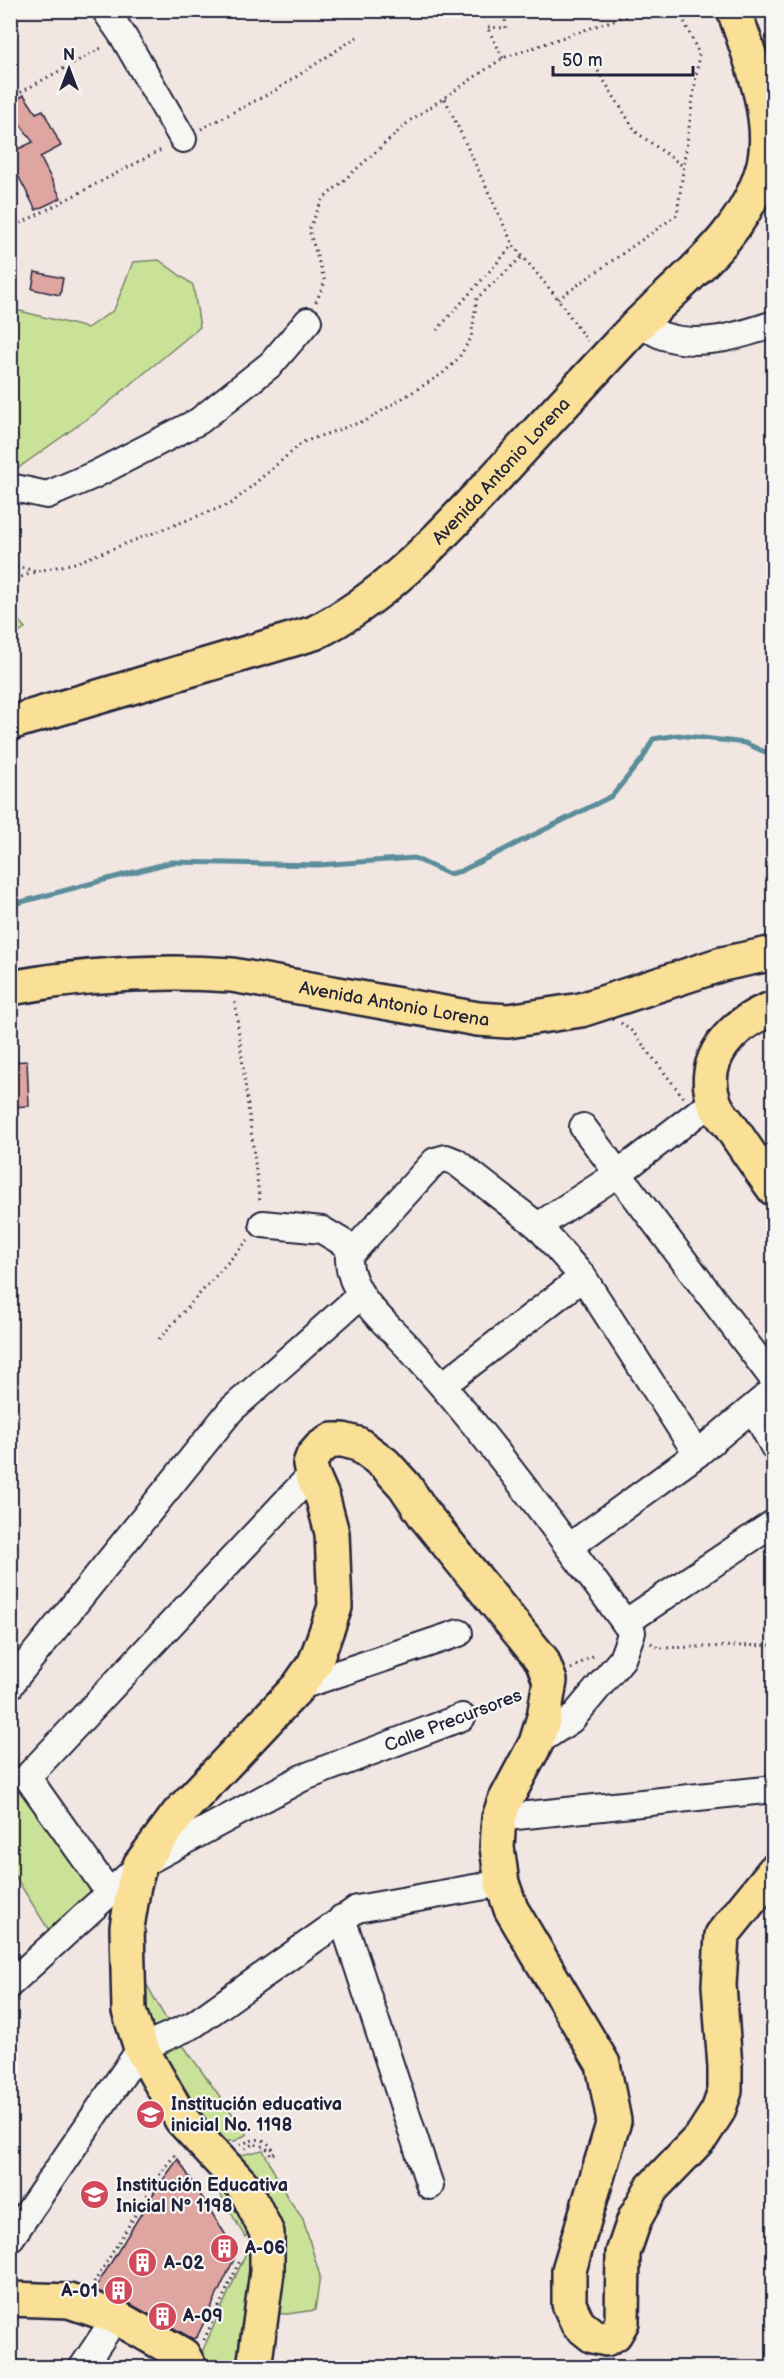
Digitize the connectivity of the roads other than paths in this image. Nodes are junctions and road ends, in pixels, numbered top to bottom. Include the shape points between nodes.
1 (105, 10) edge
2 (734, 10) edge
3 (183, 139) road end
4 (308, 321) road end
5 (638, 323) junction
6 (774, 324) edge
7 (10, 487) edge
8 (10, 723) edge
9 (774, 953) edge
10 (10, 988) edge
11 (774, 1008) edge
12 (706, 1109) junction
13 (583, 1126) dead end
14 (619, 1173) junction
15 (774, 1189) edge
16 (262, 1224) road end
17 (538, 1226) junction
18 (354, 1249) junction
19 (583, 1277) junction
20 (361, 1295) junction
21 (774, 1380) edge
22 (443, 1385) junction
23 (774, 1390) edge
24 (753, 1408) junction
25 (774, 1447) edge
26 (697, 1454) junction
27 (312, 1474) junction
28 (774, 1523) edge
29 (569, 1546) junction
30 (629, 1627) junction
31 (459, 1633) dead end
32 (10, 1686) edge
33 (298, 1687) junction
34 (462, 1717) road end
35 (536, 1743) junction
36 (774, 1789) edge
37 (499, 1818) junction
38 (140, 1865) junction
39 (774, 1871) edge
40 (502, 1883) junction
41 (110, 1894) junction
42 (342, 1918) junction
43 (10, 1984) edge
44 (141, 2048) junction
45 (430, 2186) dead end
46 (10, 2239) edge
47 (13, 2302) edge
48 (116, 2317) junction
49 (186, 2361) edge
50 (82, 2367) edge
51 (254, 2367) edge

1 - 3 street
2 - 5 main road, Avenida Antonio Lorena via 758,80 764,164 750,199 728,235
4 - 7 street via 271,364 199,421 47,495
5 - 6 street via 663,336 691,341 719,340
5 - 8 main road, Avenida Antonio Lorena via 433,544 336,621 277,645
9 - 10 main road, Avenida Antonio Lorena via 722,964 581,1010 508,1021 232,975 150,971 59,979
11 - 12 main road via 743,1024 721,1043 713,1063
12 - 14 street
12 - 15 main road
13 - 14 street
14 - 17 street
14 - 21 street
16 - 18 street via 322,1230
17 - 18 street via 446,1158 435,1161
17 - 19 street
18 - 20 street via 348,1268
19 - 22 street
19 - 26 street
20 - 22 street
20 - 32 street via 231,1410
22 - 29 street
23 - 24 street
24 - 25 street
24 - 26 street
26 - 29 street
27 - 33 main road via 332,1533 335,1607 315,1663
27 - 35 main road via 312,1456 332,1440 343,1440 358,1444 405,1485 425,1516 542,1660 550,1681
27 - 41 street via 30,1773 30,1781
28 - 30 street
29 - 30 street
30 - 35 street via 622,1659 571,1720
31 - 33 street
33 - 38 main road via 179,1814
34 - 38 street, Calle Precursores via 302,1778
35 - 37 main road
36 - 37 street
37 - 40 main road via 497,1847
38 - 41 street, Calle Precursores
38 - 44 main road via 127,1928 129,2011
39 - 40 main road via 722,1935 718,1985 725,2091 718,2111 702,2136 652,2188 635,2218 622,2253 622,2322 615,2334 606,2339 592,2336 578,2324 569,2304 568,2270 614,2121 603,2064 523,1932
40 - 42 street via 380,1903
41 - 43 street, Calle Precursores
42 - 44 street via 192,2025
42 - 45 street
44 - 46 street
44 - 51 main road via 181,2119 252,2198 267,2233 267,2272
47 - 48 main road via 69,2301
48 - 49 main road
48 - 50 street

